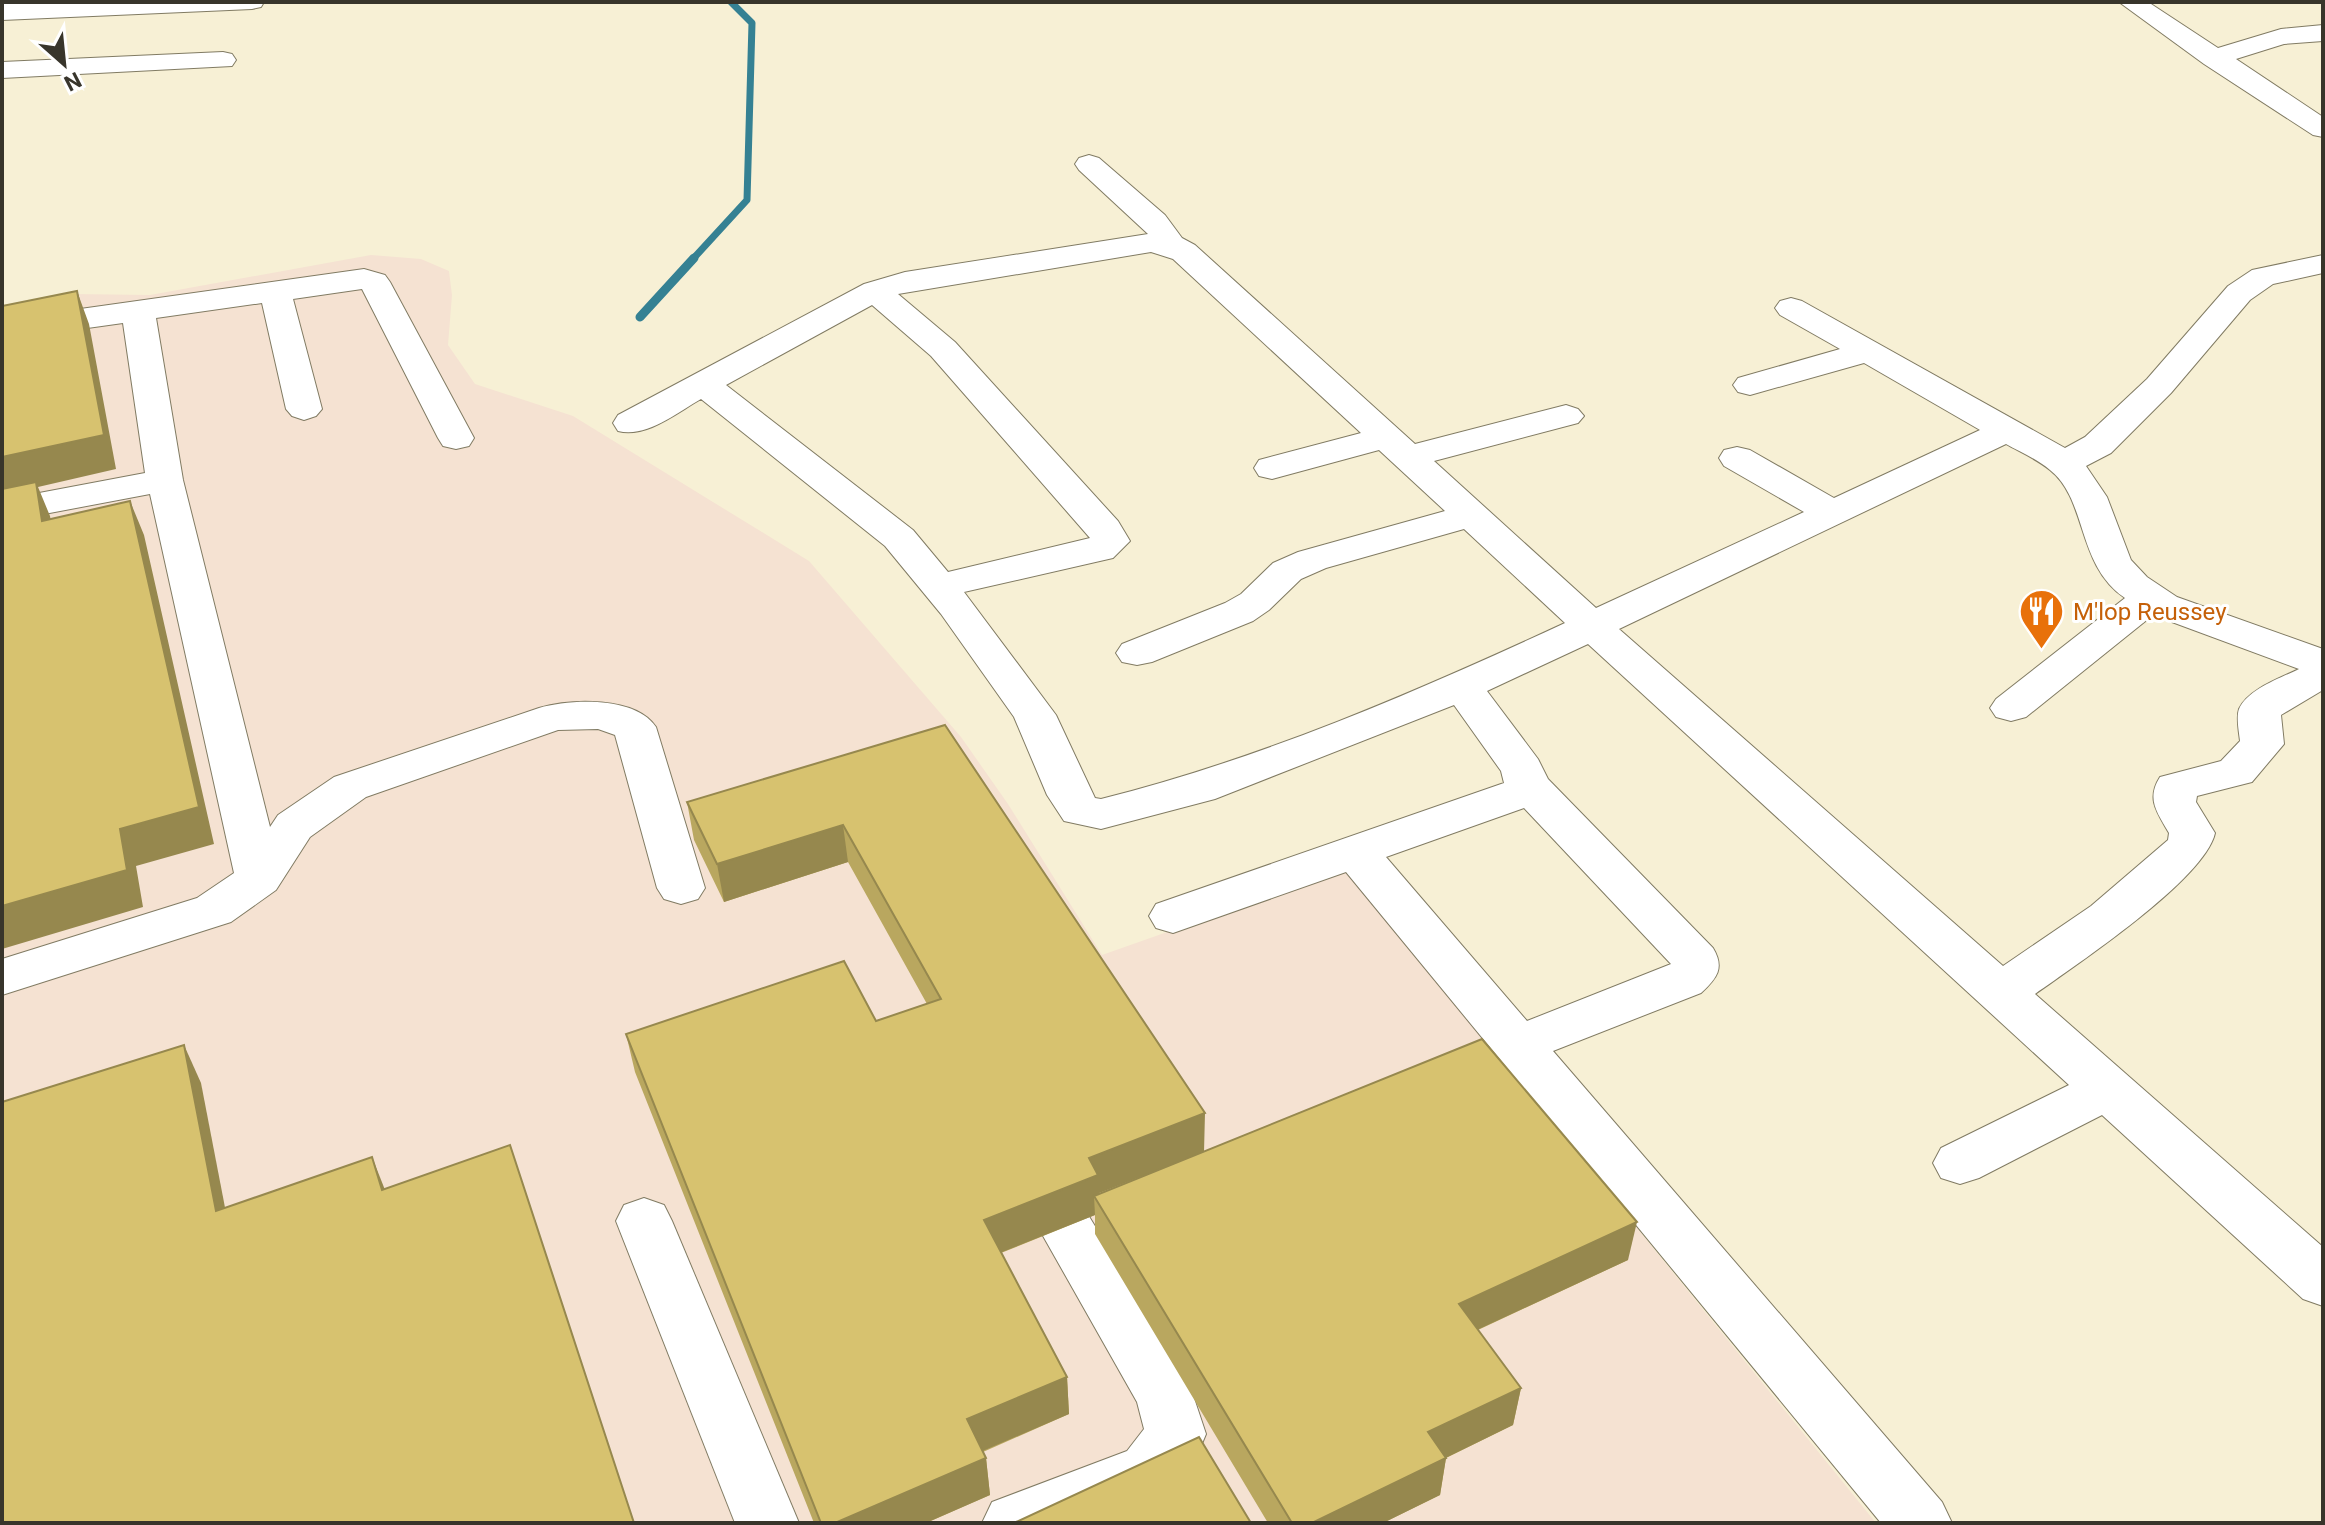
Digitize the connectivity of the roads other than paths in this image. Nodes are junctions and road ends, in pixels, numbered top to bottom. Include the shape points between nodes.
1 (252, 2) edge
2 (2131, 2) edge
3 (2, 12) edge
4 (2323, 33) edge
5 (2213, 58) junction
6 (223, 60) dead end
7 (2, 70) edge
8 (2323, 129) edge
9 (1089, 164) dead end
10 (1171, 245) junction
11 (2323, 264) edge
12 (875, 291) junction
13 (275, 292) junction
14 (1791, 308) dead end
15 (138, 311) junction
16 (2, 330) edge
17 (1871, 351) junction
18 (703, 384) junction
19 (1750, 385) dead end
20 (304, 409) dead end
21 (1566, 416) dead end
22 (631, 423) dead end
23 (2006, 431) junction
24 (456, 438) dead end
25 (1397, 447) junction
26 (1737, 458) dead end
27 (2065, 463) junction
28 (1272, 468) dead end
29 (165, 480) junction
30 (2, 511) edge
31 (1832, 512) junction
32 (1472, 515) junction
33 (938, 586) junction
34 (2151, 597) junction
35 (1591, 625) junction
36 (1137, 653) dead end
37 (2323, 663) edge
38 (2323, 673) edge
39 (1462, 687) junction
40 (2011, 708) dead end
41 (1528, 785) junction
42 (1355, 852) junction
43 (259, 879) junction
44 (681, 888) dead end
45 (1173, 916) dead end
46 (2, 977) edge
47 (2001, 993) junction
48 (1517, 1045) junction
49 (2108, 1089) junction
50 (1013, 1136) edge
51 (1960, 1163) dead end
52 (644, 1221) dead end
53 (2323, 1282) edge
54 (767, 1523) edge
55 (1014, 1523) edge
56 (1920, 1523) edge

1 - 3 street
2 - 5 street
4 - 5 street via 2281,37
5 - 8 street
6 - 7 street
9 - 10 street via 1154,221
10 - 12 street via 1151,243
10 - 25 street
11 - 27 street via 2263,277 2239,293 2159,386 2098,445
12 - 18 street
12 - 33 street via 943,349 1111,541 1099,550
13 - 15 street
13 - 20 street
13 - 24 street via 374,282
14 - 17 street
15 - 16 street
15 - 29 street
17 - 19 street
17 - 23 street
18 - 22 street
18 - 33 street via 899,538
21 - 25 street
23 - 27 street
23 - 31 street
25 - 28 street
25 - 32 street
26 - 31 street
27 - 34 street via 2088,497 2113,564
29 - 30 street
29 - 43 street
31 - 35 street
32 - 35 street
32 - 36 street via 1312,560 1287,571 1239,612
33 - 39 street via 1035,715 1080,810 1101,814 1199,789
34 - 37 street
34 - 40 street
35 - 39 street
35 - 47 street
38 - 47 street via 2259,711 2262,744 2236,772 2176,787 2174,802 2192,833 2189,846 2108,918
39 - 41 street
41 - 42 street via 1520,793
41 - 48 street via 1696,960 1696,969 1684,980
42 - 45 street
42 - 48 street
43 - 44 street via 294,826 350,787 554,717 603,715 634,727
43 - 46 street via 214,910
47 - 49 street
48 - 56 street
49 - 51 street
49 - 53 street
50 - 55 street via 1166,1396 1176,1434 1149,1471
52 - 54 street

